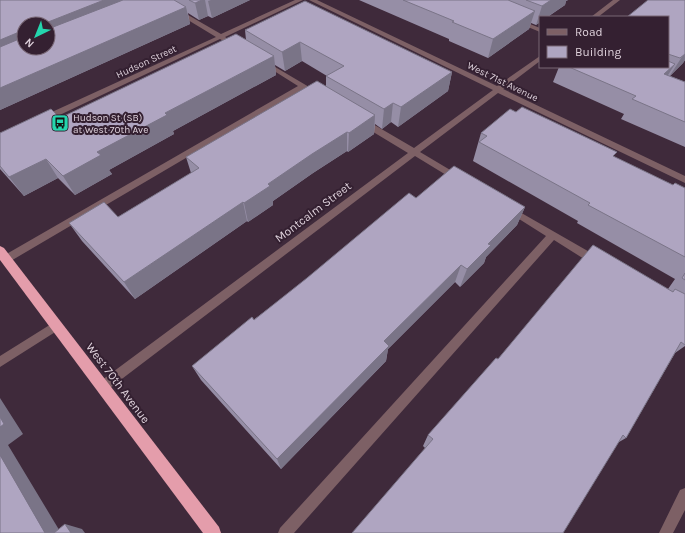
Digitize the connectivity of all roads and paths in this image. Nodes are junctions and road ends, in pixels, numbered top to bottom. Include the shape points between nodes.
1 (300, 0) edge
2 (312, 0) edge
3 (617, 0) edge
4 (157, 1) edge
5 (595, 16) edge
6 (510, 18) edge
7 (539, 30) edge
8 (221, 37) junction
9 (240, 48) edge
10 (539, 59) edge
11 (259, 60) edge
12 (302, 86) junction
13 (498, 90) junction
14 (323, 98) edge
15 (356, 118) edge
16 (36, 123) edge
17 (415, 153) junction
18 (685, 180) edge
19 (466, 183) edge
20 (500, 203) edge
21 (553, 235) junction
22 (3, 255) edge
23 (606, 267) edge
24 (56, 326) junction
25 (0, 362) edge
26 (102, 387) junction
27 (685, 495) edge
28 (213, 533) edge
29 (285, 533) edge
30 (666, 533) edge

1 - 8 street, Hudson Street
2 - 13 street, West 71st Avenue
3 - 5 street
4 - 8 street
6 - 7 street
8 - 9 street
8 - 16 street, Hudson Street
10 - 13 street, Montcalm Street
11 - 12 street
12 - 14 street
12 - 22 street
13 - 17 street, Montcalm Street
13 - 18 street, West 71st Avenue
15 - 17 street
17 - 19 street
17 - 26 street, Montcalm Street
20 - 21 street
21 - 23 street
21 - 29 street
22 - 24 highway, West 70th Avenue
24 - 25 street
24 - 26 highway, West 70th Avenue
26 - 28 highway, West 70th Avenue
27 - 30 street

